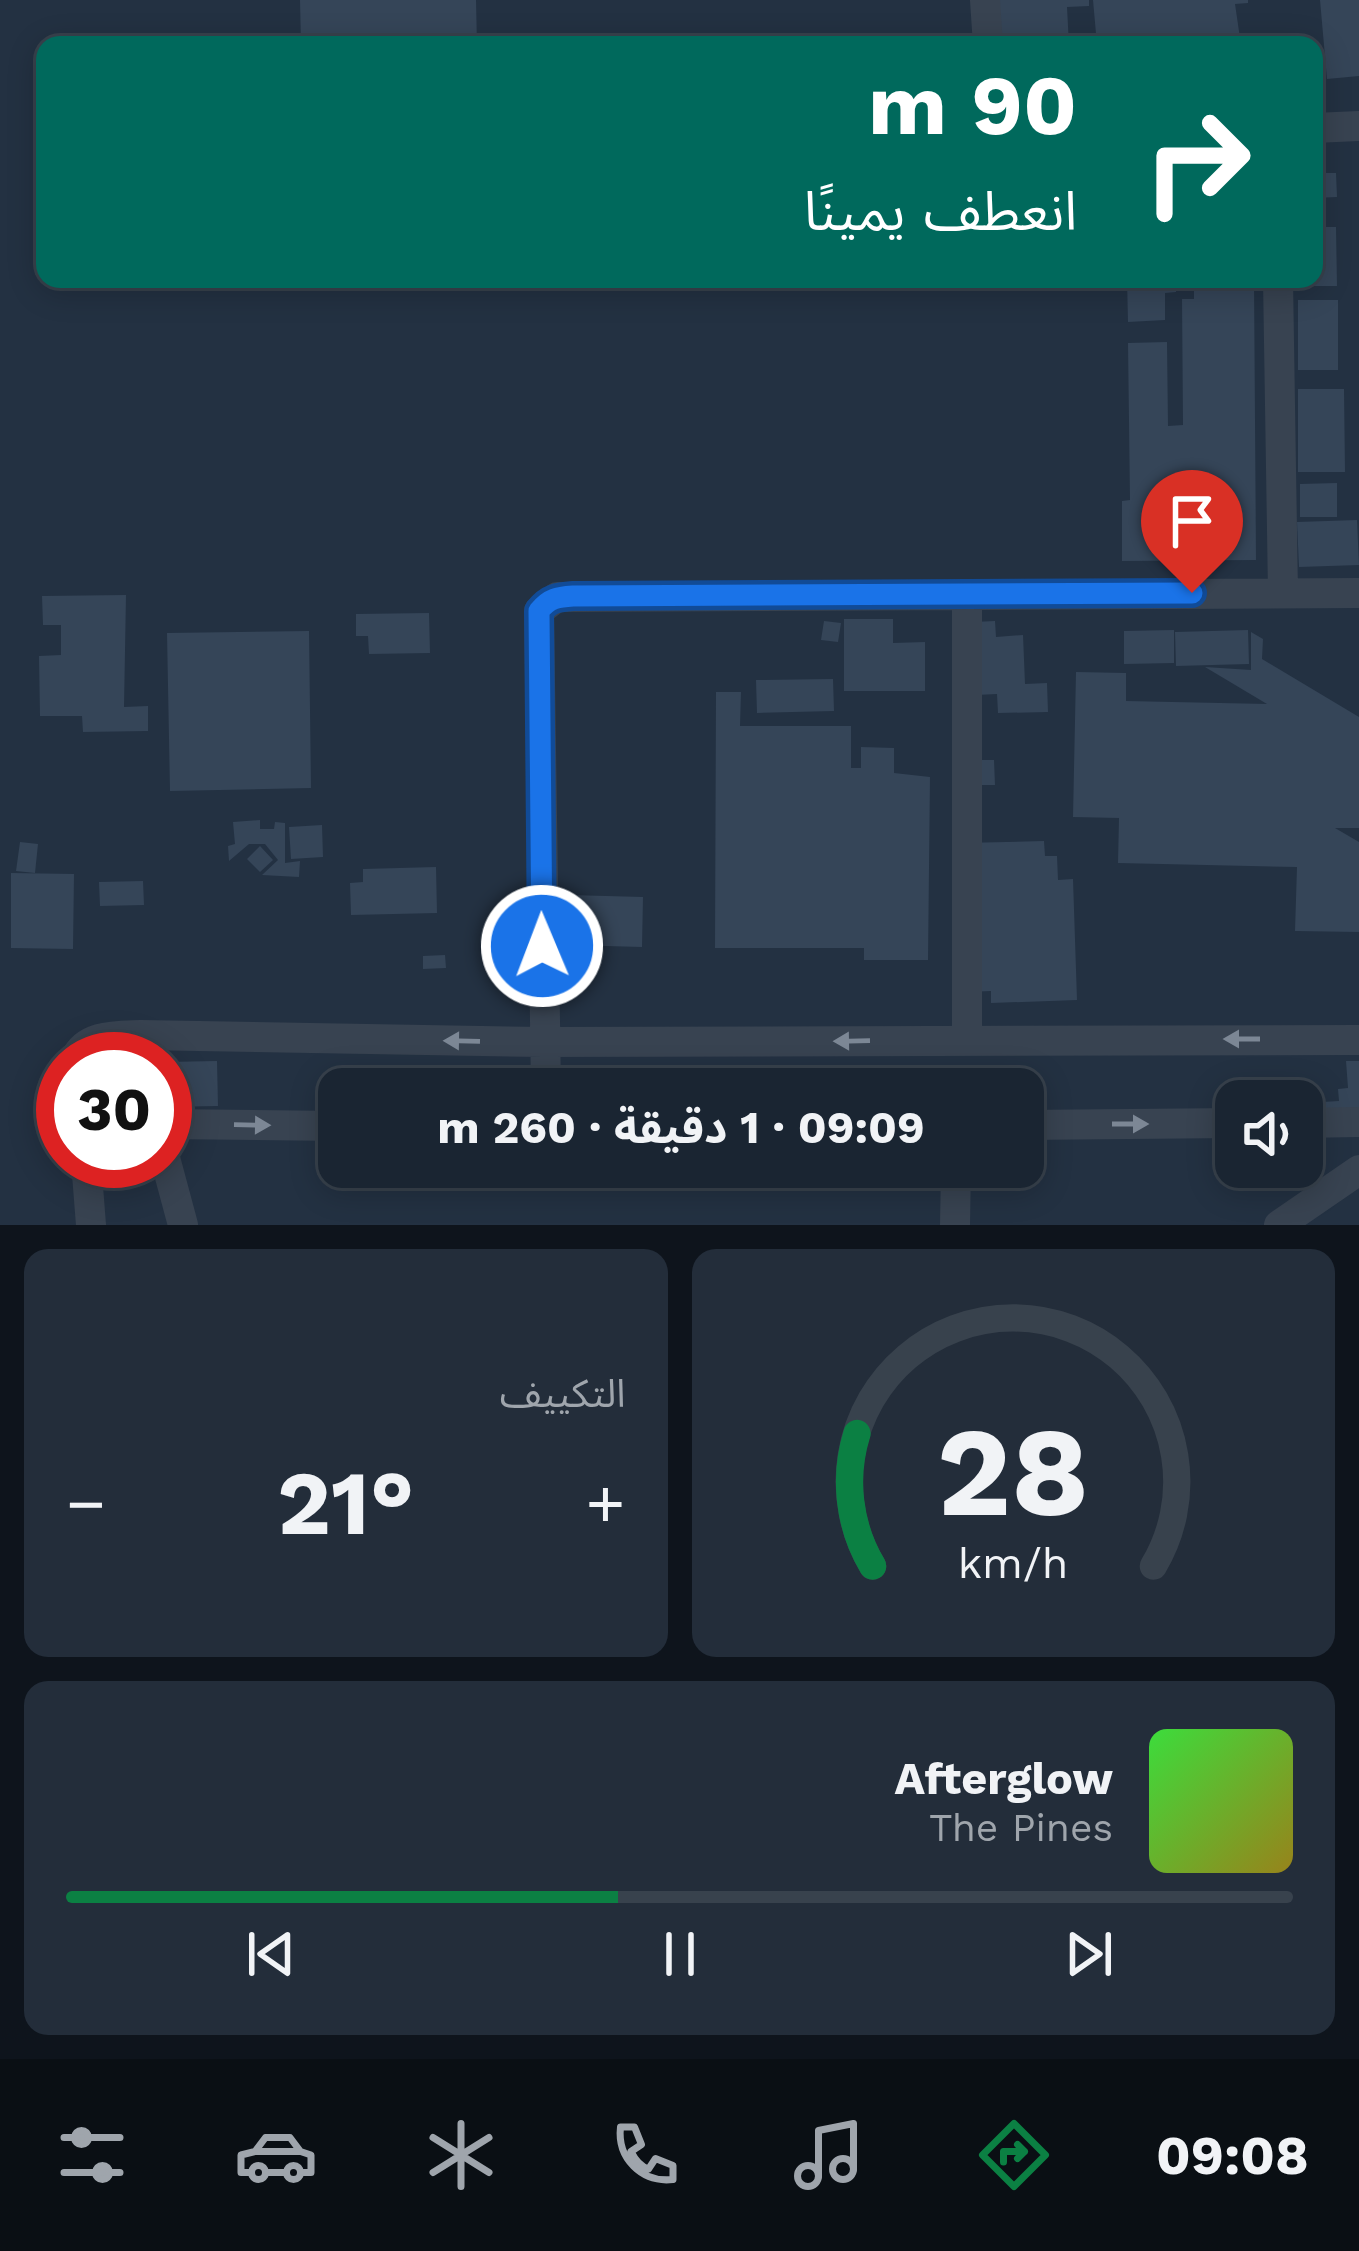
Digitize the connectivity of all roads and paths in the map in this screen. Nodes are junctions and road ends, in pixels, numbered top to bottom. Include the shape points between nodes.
1 (985, 0) edge
2 (987, 36) edge
3 (1359, 126) edge
4 (1323, 128) edge
5 (1278, 288) edge
6 (1282, 593) junction
7 (1359, 593) edge
8 (967, 595) junction
9 (968, 1039) junction
10 (1359, 1040) edge
11 (543, 1042) junction
12 (192, 1047) edge
13 (545, 1068) edge
14 (1359, 1122) edge
15 (1215, 1123) edge
16 (1323, 1123) edge
17 (192, 1124) edge
18 (1044, 1124) edge
19 (318, 1126) edge
20 (1359, 1170) edge
21 (88, 1188) edge
22 (173, 1188) edge
23 (956, 1188) edge
24 (91, 1225) edge
25 (183, 1225) edge
26 (955, 1225) edge
27 (1279, 1225) edge

1 - 2 street
3 - 4 street
5 - 6 street
6 - 7 street
6 - 8 street
8 - 9 street
8 - 11 street via 545,602
10 -> 9 street
9 -> 11 street
11 -> 12 street
11 - 13 street
14 - 16 street
18 -> 15 street
17 -> 19 street
20 - 27 street
21 - 24 street
22 - 25 street
23 - 26 street

